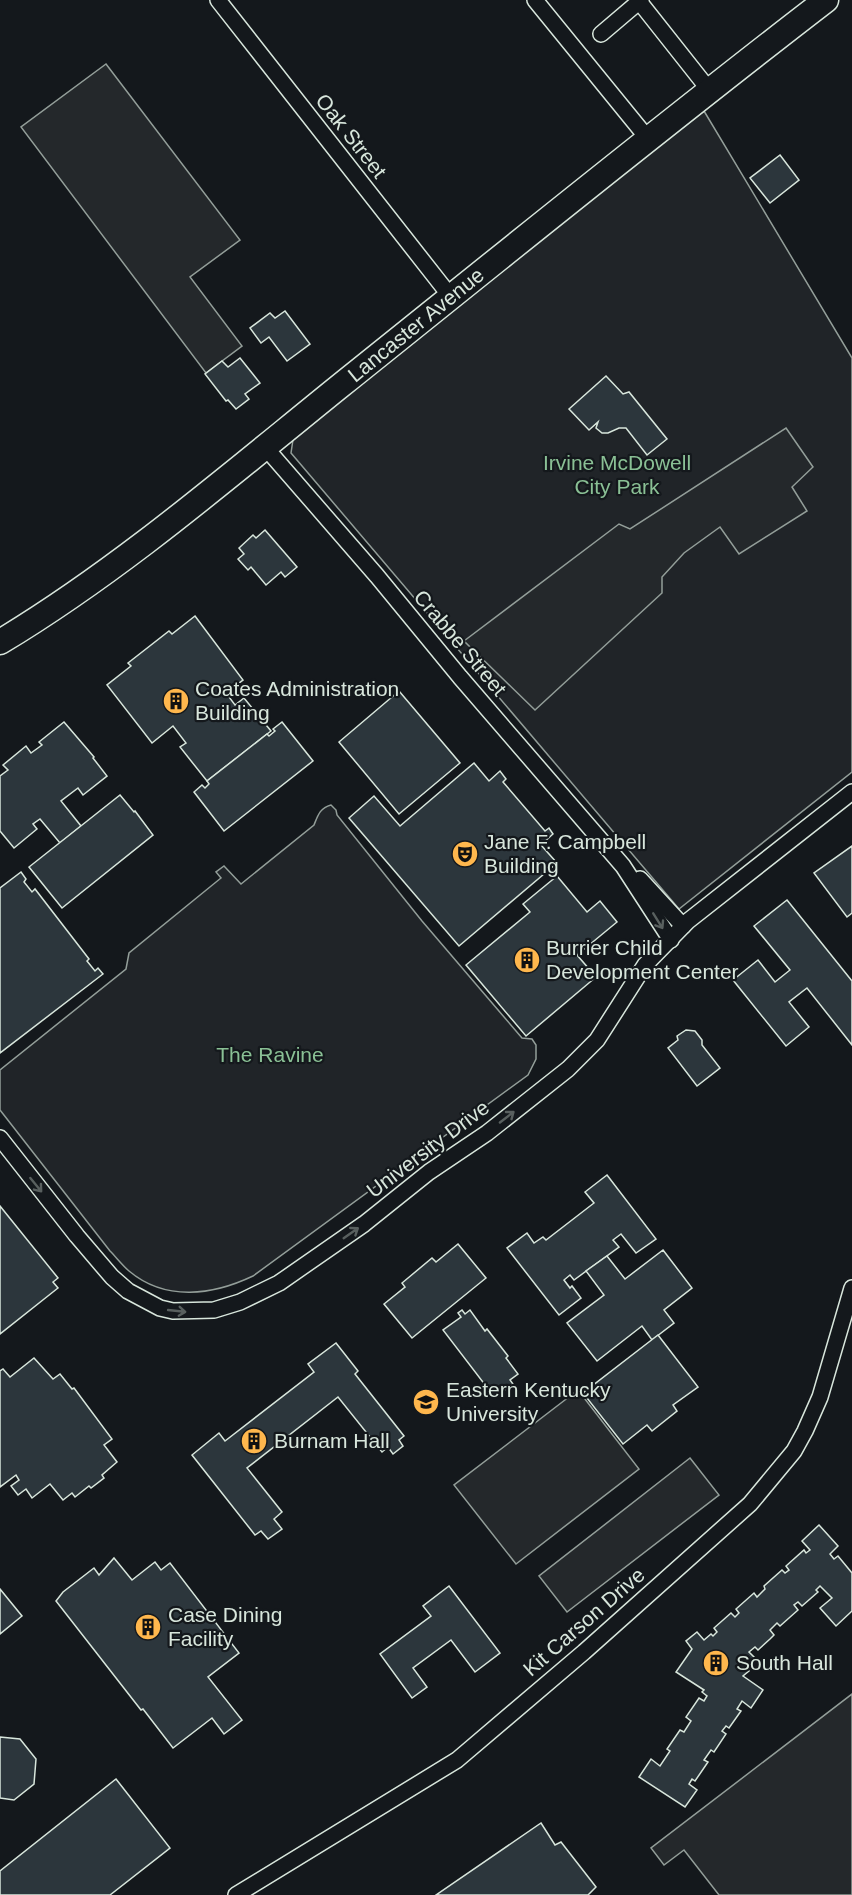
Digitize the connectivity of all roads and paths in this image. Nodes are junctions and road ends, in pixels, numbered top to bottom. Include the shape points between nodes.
1 (218, 0) edge
2 (535, 0) edge
3 (640, 0) edge
4 (826, 0) edge
5 (601, 34) dead end
6 (710, 91) junction
7 (649, 140) junction
8 (451, 297) junction
9 (265, 447) junction
10 (0, 642) edge
11 (852, 792) edge
12 (623, 866) junction
13 (683, 927) junction
14 (670, 940) junction
15 (0, 1138) edge
16 (852, 1288) edge
17 (236, 1895) edge

1 - 8 street, Oak Street
2 - 7 street
3 - 5 street
3 - 6 street
4 - 6 main road, Lancaster Avenue
6 - 7 main road, Lancaster Avenue
7 - 8 main road, Lancaster Avenue
8 - 9 main road, Lancaster Avenue
9 - 10 main road, Lancaster Avenue via 95,579
9 - 12 street, Crabbe Street
11 - 13 street, University Drive
12 - 13 street, Crabbe Street via 640,879
12 -> 14 street, Crabbe Street
13 - 14 street, University Drive
15 -> 14 street, University Drive via 77,1236 128,1291 160,1308 186,1312 214,1310 266,1290 299,1270 568,1069 597,1040 645,965
16 - 17 street, Kit Carson Drive via 820,1397 805,1431 794,1451 750,1504 457,1760

